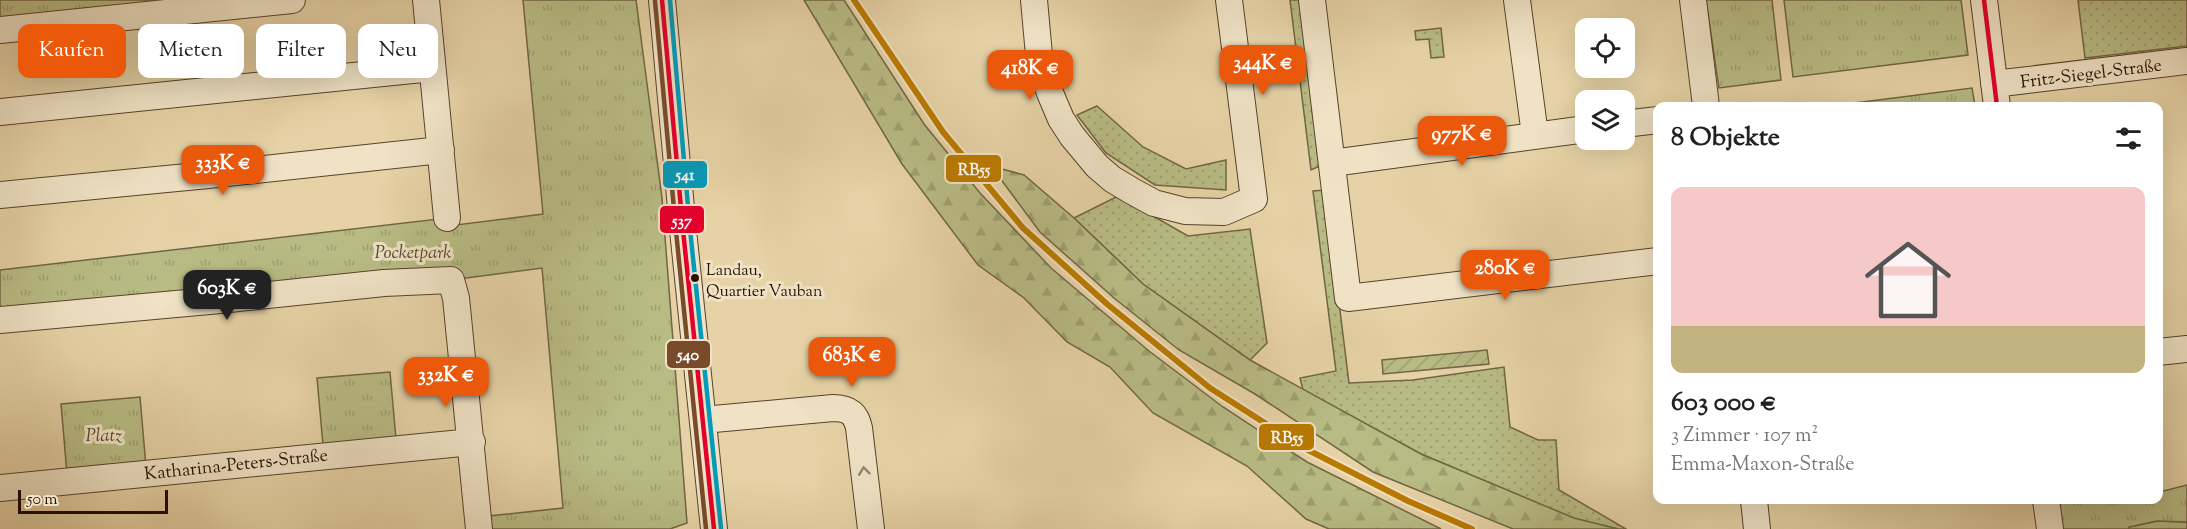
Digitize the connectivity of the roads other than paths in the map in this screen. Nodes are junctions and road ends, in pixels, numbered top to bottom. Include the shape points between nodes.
1 (292, 0) edge
2 (426, 0) edge
3 (662, 0) edge
4 (1034, 0) edge
5 (1229, 0) edge
6 (1312, 0) edge
7 (1517, 0) edge
8 (1693, 0) edge
9 (1984, 0) edge
10 (428, 24) edge
11 (0, 30) edge
12 (2187, 61) edge
13 (358, 76) edge
14 (433, 78) edge
15 (1996, 95) edge
16 (1706, 102) edge
17 (0, 112) edge
18 (1653, 121) edge
19 (1635, 123) edge
20 (1575, 130) edge
21 (1534, 135) junction
22 (441, 150) junction
23 (1332, 163) junction
24 (0, 195) edge
25 (447, 218) dead end
26 (1653, 262) edge
27 (0, 320) edge
28 (2187, 349) edge
29 (2163, 351) edge
30 (703, 420) junction
31 (472, 442) junction
32 (0, 489) edge
33 (1754, 504) edge
34 (2047, 504) edge
35 (479, 529) edge
36 (714, 529) edge
37 (871, 529) edge
38 (1757, 529) edge
39 (2050, 529) edge

1 - 11 street
2 - 10 street
3 - 30 street
4 - 5 street via 1040,66 1050,93 1061,119 1097,166 1112,179 1168,208 1224,212 1254,199
6 - 23 street
7 - 21 street
8 - 16 street
9 - 15 street
12 - 15 street, Fritz-Siegel-Straße
13 - 17 street
14 - 22 street
18 - 19 street
20 - 21 street
21 - 23 street
22 - 24 street
22 - 25 street
23 - 26 street via 1348,298
27 - 31 street via 384,282 452,280
28 - 29 street
30 - 36 street
37 -> 30 street via 859,428 853,414 845,408
31 - 32 street, Katharina-Peters-Straße
31 - 35 street
33 - 38 street
34 - 39 street

